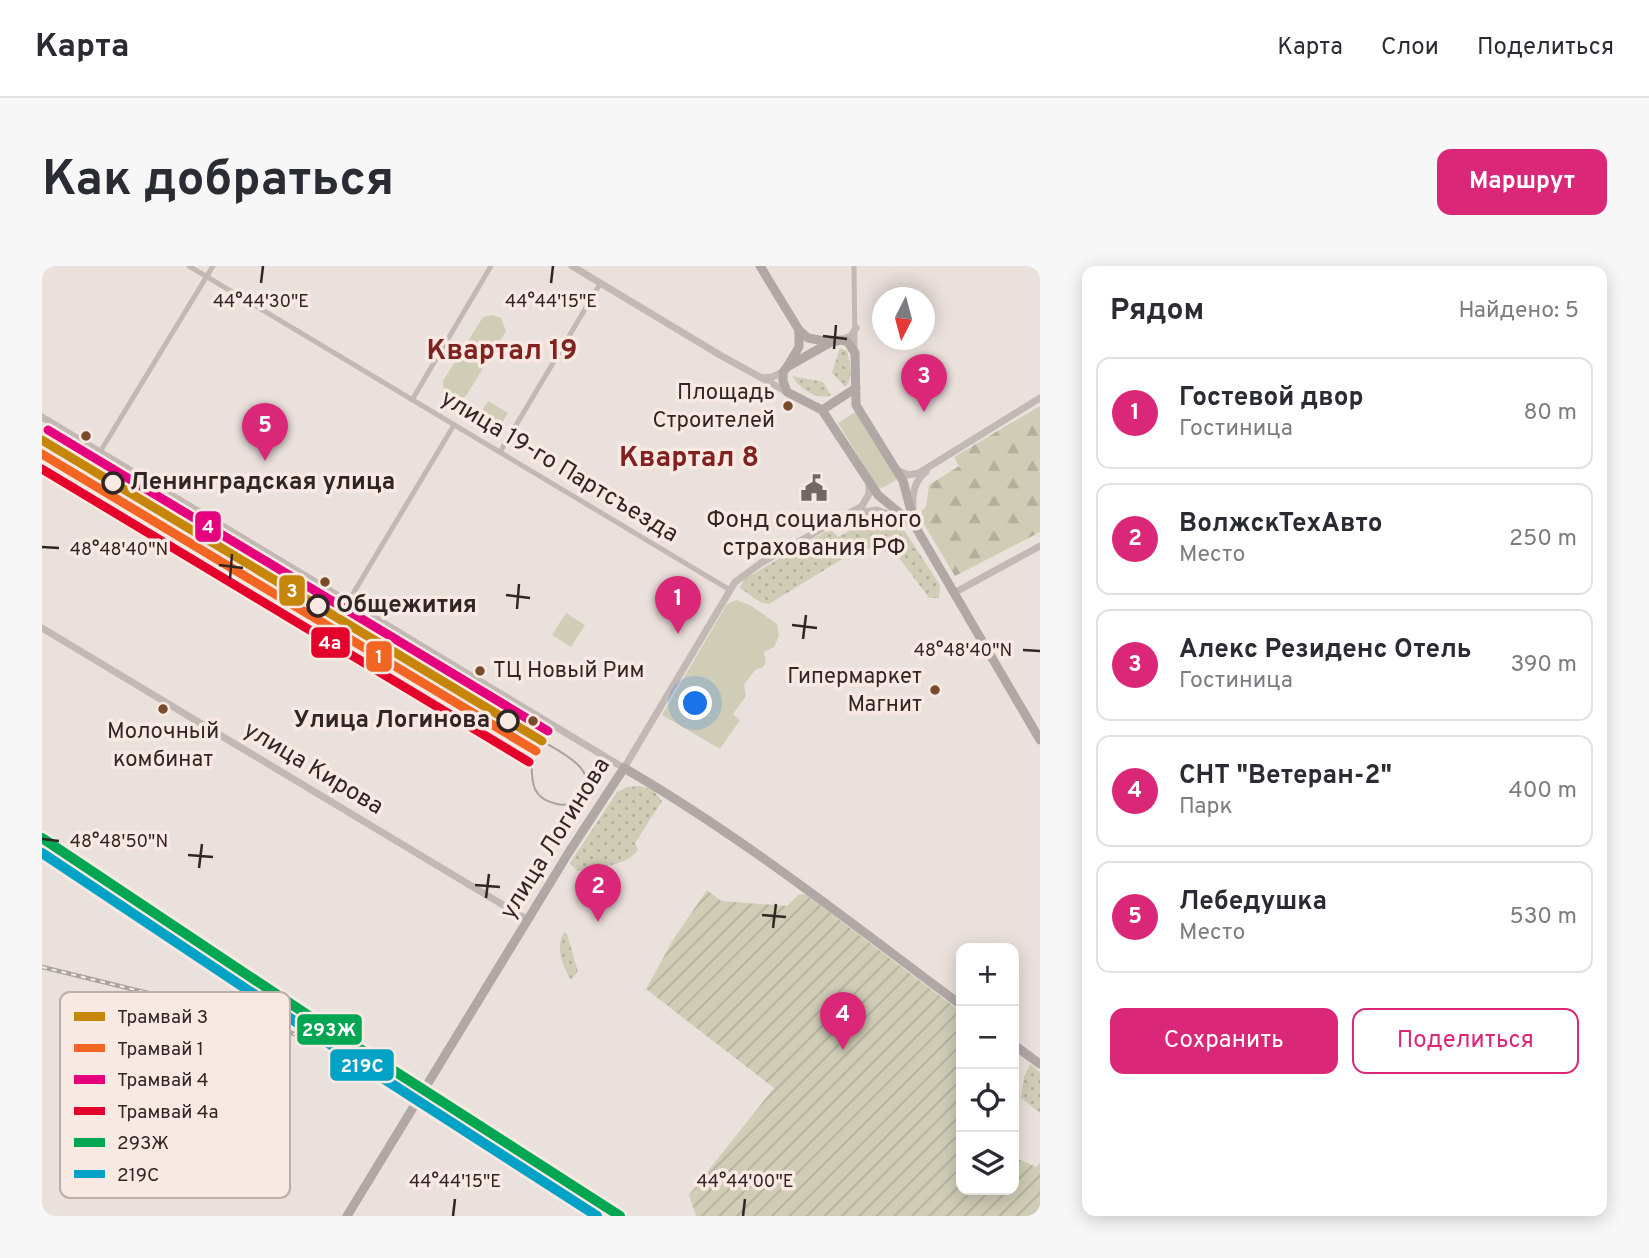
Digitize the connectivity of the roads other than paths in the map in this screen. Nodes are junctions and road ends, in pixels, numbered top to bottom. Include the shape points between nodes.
1 (189, 266) edge
2 (212, 266) edge
3 (491, 266) edge
4 (572, 266) edge
5 (760, 266) edge
6 (854, 266) edge
7 (206, 276) junction
8 (600, 284) junction
9 (856, 328) junction
10 (799, 330) junction
11 (836, 341) junction
12 (855, 353) junction
13 (788, 367) junction
14 (761, 378) junction
15 (856, 388) junction
16 (788, 392) junction
17 (1040, 398) edge
18 (412, 400) junction
19 (822, 410) junction
20 (42, 417) edge
21 (454, 425) junction
22 (100, 452) junction
23 (500, 452) junction
24 (943, 458) junction
25 (895, 468) junction
26 (869, 484) junction
27 (836, 522) junction
28 (915, 526) junction
29 (1040, 546) edge
30 (730, 590) junction
31 (954, 593) junction
32 (348, 602) junction
33 (42, 628) edge
34 (1040, 740) edge
35 (624, 768) junction
36 (528, 920) junction
37 (956, 1001) edge
38 (1019, 1049) edge
39 (1040, 1064) edge
40 (347, 1216) edge

1 - 7 street, улица 19-го Партсъезда
2 - 7 street
3 - 18 street
4 - 8 street
5 - 10 main road
6 - 9 street
7 - 18 street, улица 19-го Партсъезда
7 - 22 street
8 - 14 street
8 - 23 street
9 - 11 street via 851,337
9 - 12 street
10 - 11 main road via 808,338
10 - 13 main road via 799,347
11 - 12 main road via 848,342
11 - 13 main road
12 - 15 main road
13 - 14 street
13 - 16 main road via 783,381
14 - 16 street
15 - 19 main road
15 - 25 main road via 856,405
16 - 19 main road
17 - 24 street
18 - 21 street, улица 19-го Партсъезда
19 - 26 main road
20 - 22 street
21 - 23 street, улица 19-го Партсъезда
21 - 32 street
22 - 32 street
23 - 30 street, улица 19-го Партсъезда
24 - 25 street via 919,473 903,475
24 - 28 street via 920,476 914,489
25 - 28 main road
26 - 27 street via 862,506
26 - 28 main road
27 - 28 street via 873,510
27 - 30 street, улица Логинова via 752,569
28 - 31 main road
29 - 31 street
30 - 35 street, улица Логинова
31 - 34 main road
32 - 35 street
33 - 36 street, улица Кирова
35 - 36 main road, улица Логинова
35 - 37 main road via 749,848
36 - 40 main road, улица Логинова
38 - 39 main road

